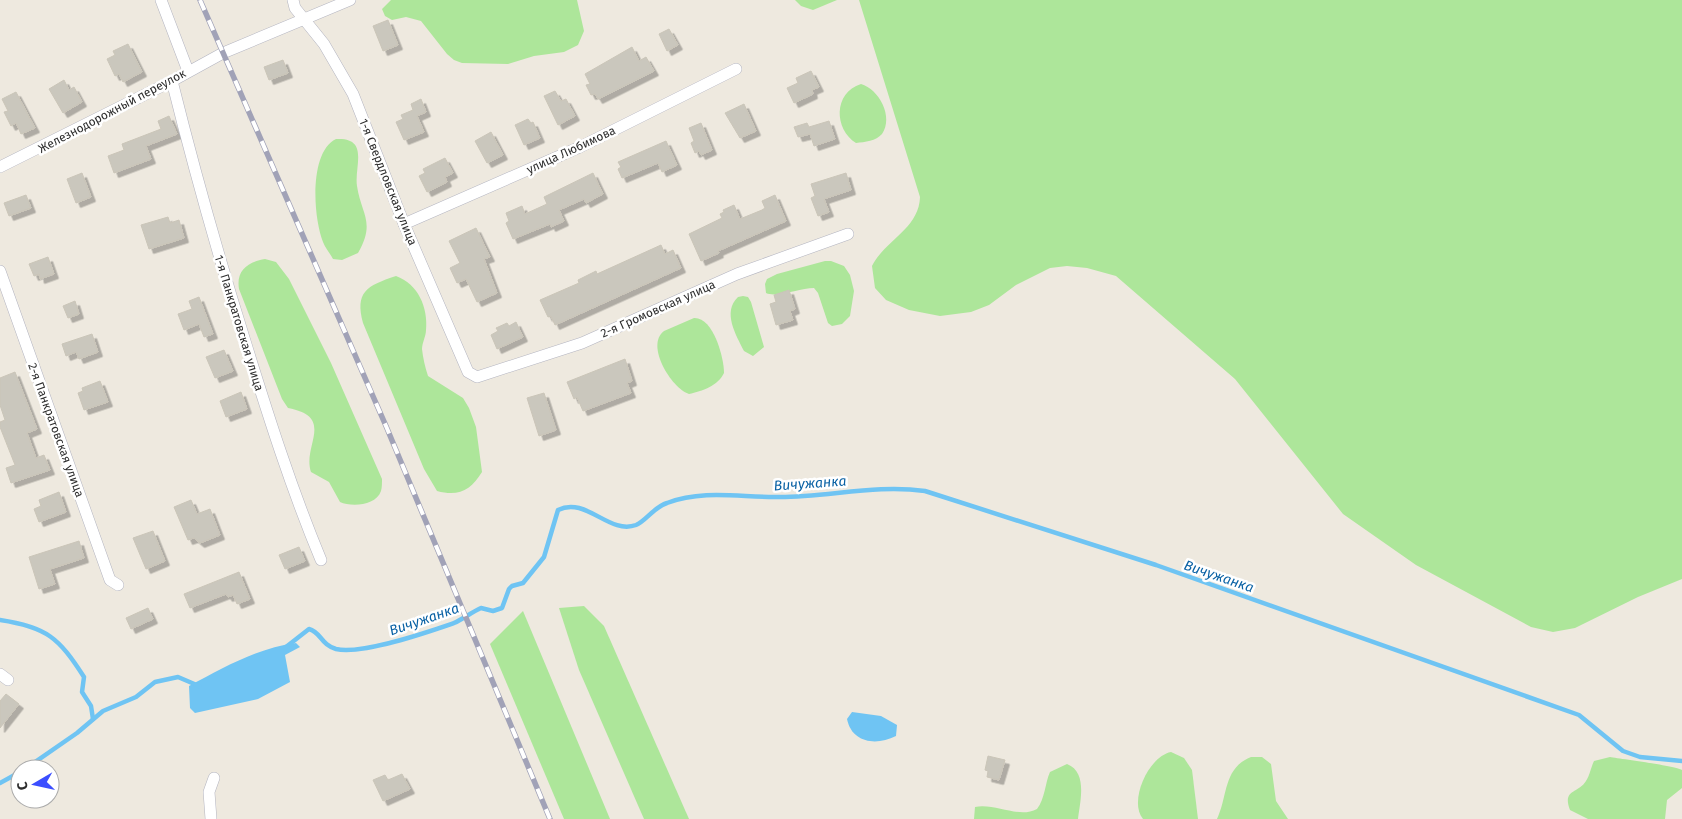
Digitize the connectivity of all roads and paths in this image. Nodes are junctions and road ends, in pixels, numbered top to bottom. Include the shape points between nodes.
1 (161, 0) edge
2 (293, 0) edge
3 (350, 0) edge
4 (305, 20) junction
5 (736, 69) dead end
6 (188, 71) junction
7 (172, 81) junction
8 (0, 167) edge
9 (404, 224) junction
10 (848, 234) dead end
11 (0, 271) edge
12 (468, 372) joint
13 (321, 560) dead end
14 (118, 585) dead end
15 (214, 778) dead end
16 (211, 819) edge

1 - 6 street
2 - 4 street, 1-я Свердловская улица
3 - 4 street, Железнодорожный переулок
4 - 6 street, Железнодорожный переулок via 223,53
4 - 9 street, 1-я Свердловская улица via 324,44 352,94
5 - 9 street, улица Любимова via 580,147
6 - 7 street, Железнодорожный переулок
7 - 8 street, Железнодорожный переулок
7 - 13 street, 1-я Панкратовская улица via 214,240 273,433
9 - 12 street, 1-я Свердловская улица
10 - 12 street, 2-я Громовская улица via 737,274 582,343 490,375 477,377
11 - 14 street, 2-я Панкратовская улица via 110,580
15 - 16 street via 209,792

